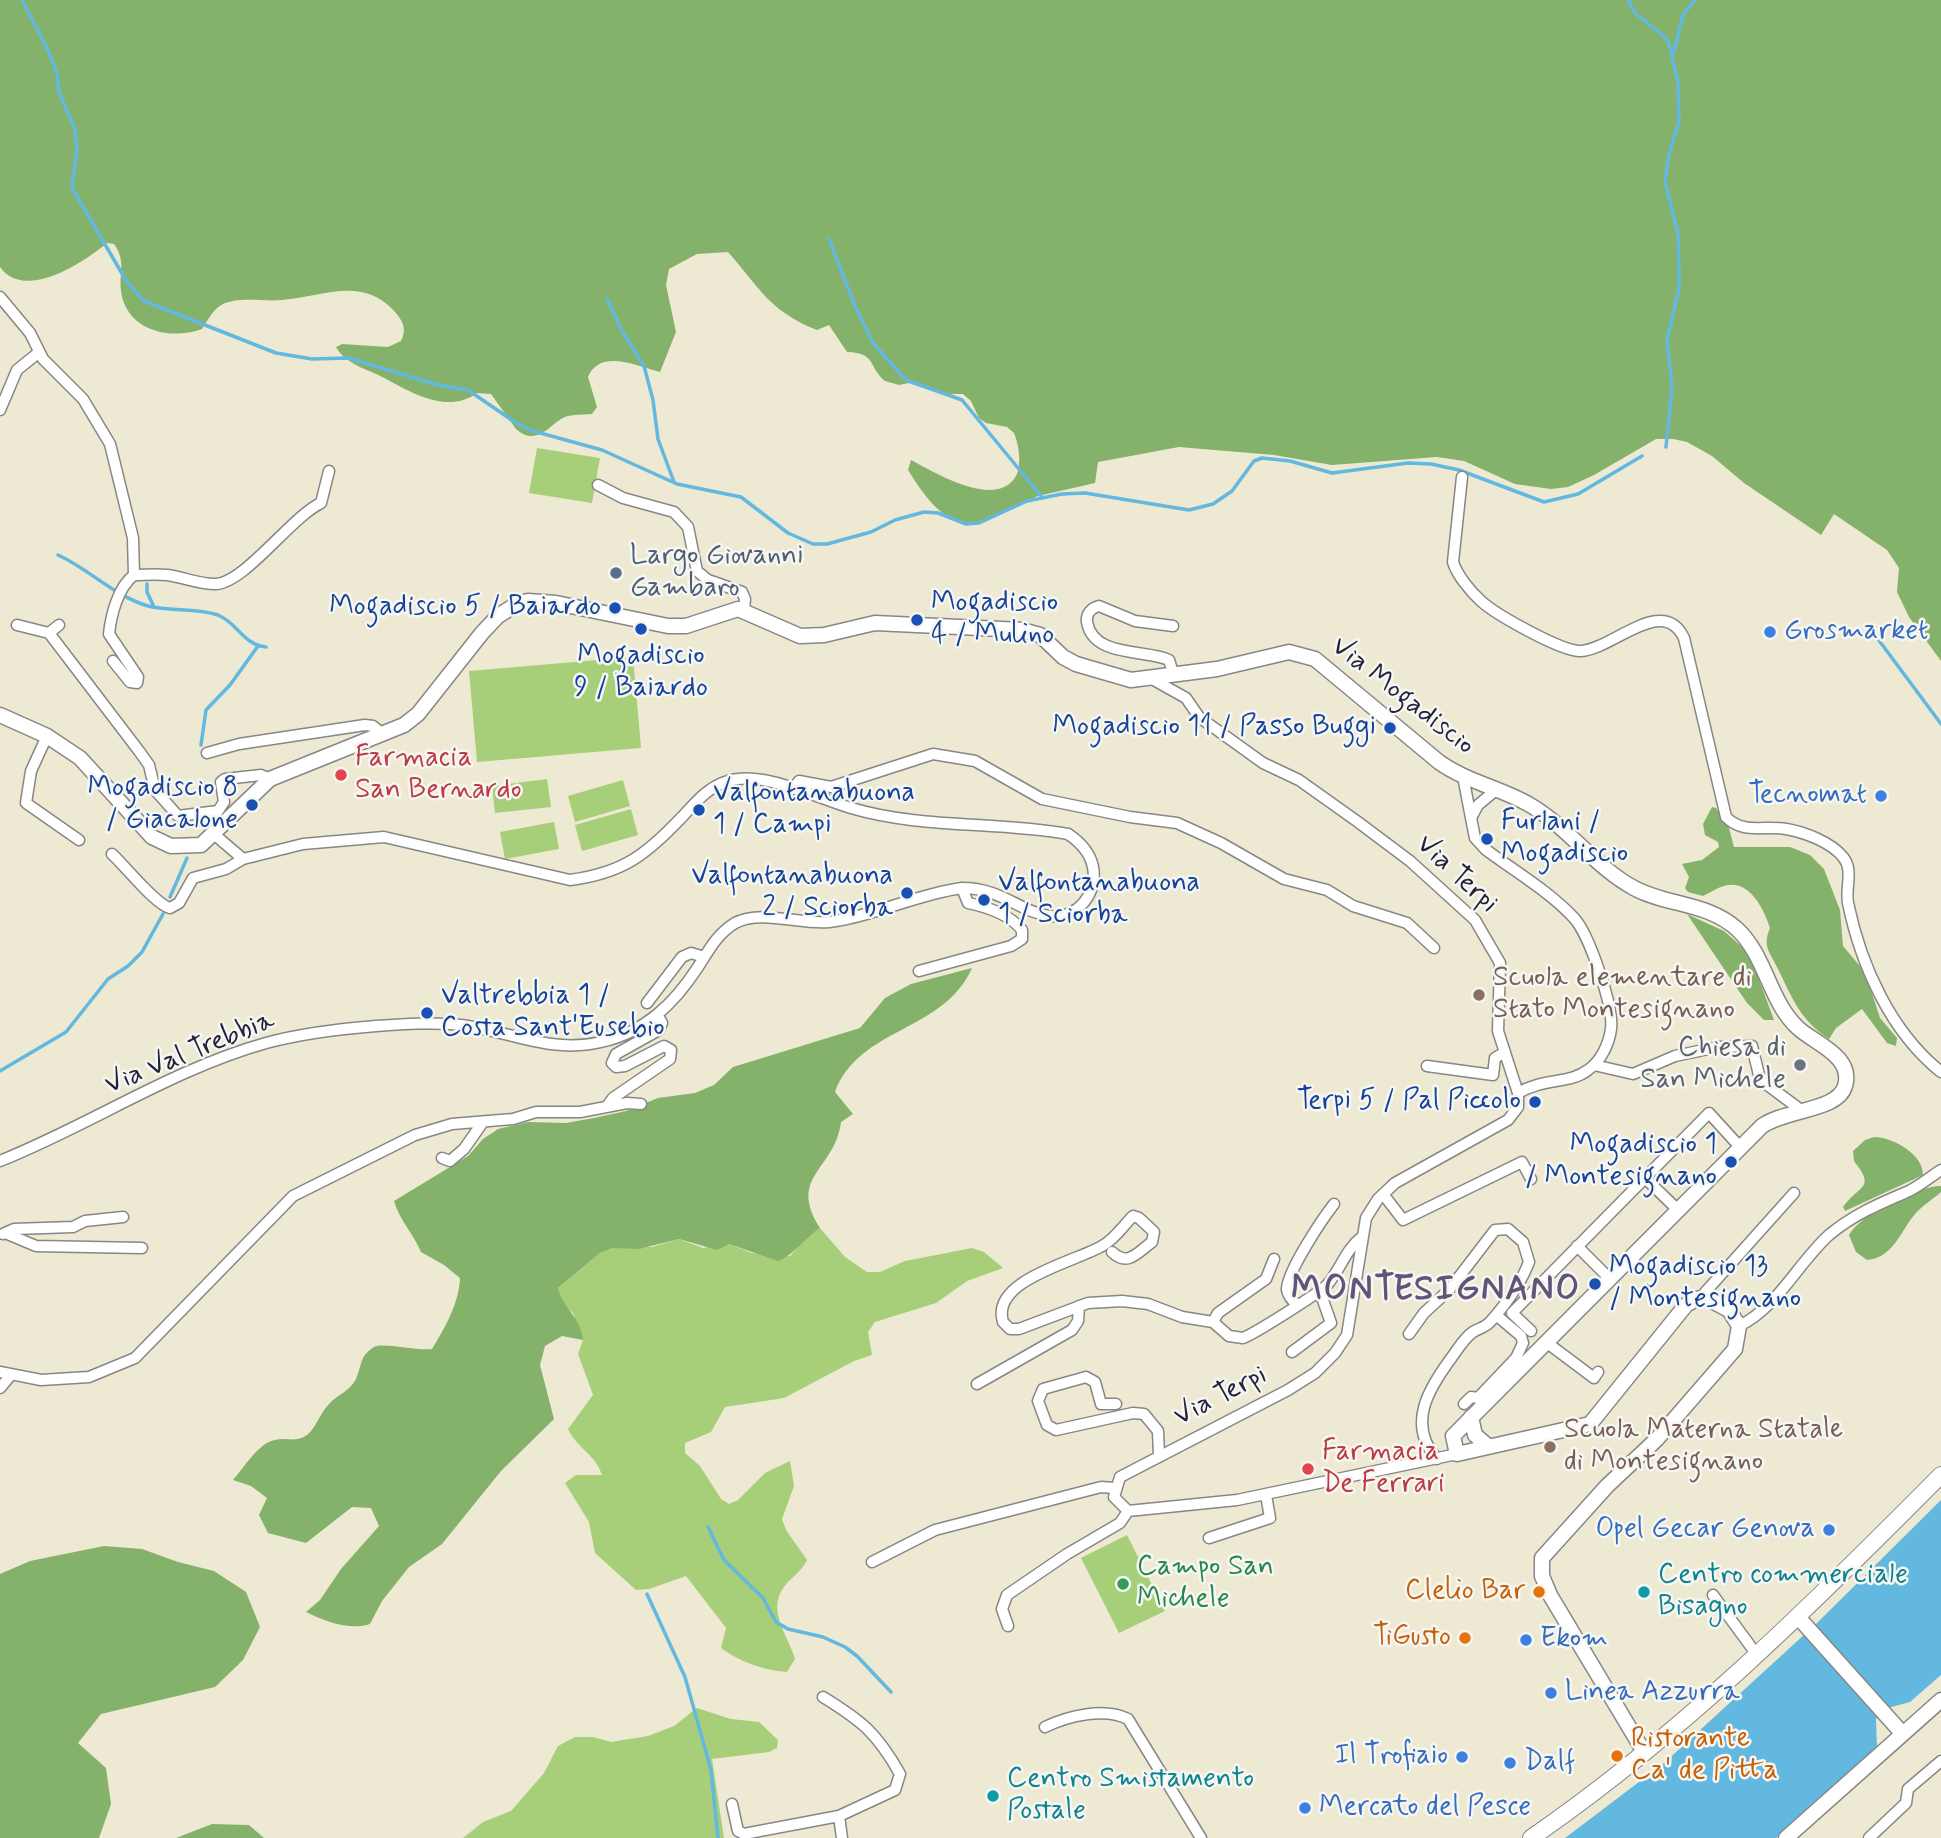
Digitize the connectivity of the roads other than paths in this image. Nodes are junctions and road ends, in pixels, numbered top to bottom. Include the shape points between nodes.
1 (0, 297) edge
2 (38, 353) junction
3 (0, 410) edge
4 (329, 471) dead end
5 (1462, 477) dead end
6 (598, 485) dead end
7 (131, 577) junction
8 (744, 610) junction
9 (17, 625) dead end
10 (59, 625) dead end
11 (1173, 626) dead end
12 (49, 633) junction
13 (113, 661) dead end
14 (1174, 676) junction
15 (1152, 679) junction
16 (0, 715) edge
17 (384, 735) junction
18 (47, 736) junction
19 (207, 753) dead end
20 (1464, 776) junction
21 (270, 779) junction
22 (793, 789) junction
23 (1496, 790) junction
24 (1471, 818) junction
25 (215, 835) junction
26 (79, 840) dead end
27 (112, 854) dead end
28 (243, 859) junction
29 (962, 888) junction
30 (1434, 948) dead end
31 (704, 957) junction
32 (919, 971) dead end
33 (647, 1003) dead end
34 (658, 1016) junction
35 (1504, 1052) junction
36 (1594, 1065) junction
37 (1427, 1066) dead end
38 (1941, 1072) edge
39 (1518, 1093) junction
40 (642, 1104) dead end
41 (608, 1105) junction
42 (1801, 1110) junction
43 (483, 1122) junction
44 (1740, 1147) junction
45 (442, 1158) dead end
46 (0, 1161) edge
47 (1941, 1170) edge
48 (1644, 1178) junction
49 (1531, 1179) dead end
50 (1794, 1193) dead end
51 (1383, 1194) junction
52 (1334, 1203) dead end
53 (1677, 1209) junction
54 (123, 1217) dead end
55 (3, 1234) edge
56 (1362, 1237) junction
57 (1577, 1245) junction
58 (142, 1248) dead end
59 (1112, 1252) dead end
60 (1274, 1259) dead end
61 (1609, 1278) junction
62 (1320, 1293) junction
63 (1700, 1298) junction
64 (1296, 1304) junction
65 (1079, 1306) junction
66 (1496, 1315) junction
67 (1465, 1321) dead end
68 (1213, 1322) junction
69 (1738, 1326) junction
70 (1476, 1330) junction
71 (1531, 1331) dead end
72 (1409, 1334) dead end
73 (1546, 1342) junction
74 (1579, 1350) dead end
75 (1292, 1352) dead end
76 (1572, 1361) junction
77 (1598, 1372) dead end
78 (5, 1375) edge
79 (977, 1384) dead end
80 (0, 1388) edge
81 (1116, 1404) dead end
82 (1467, 1411) junction
83 (1488, 1446) junction
84 (1457, 1454) junction
85 (1159, 1456) junction
86 (1437, 1459) junction
87 (1941, 1475) edge
88 (1114, 1488) junction
89 (1266, 1495) junction
90 (1128, 1511) junction
91 (1209, 1538) dead end
92 (872, 1562) dead end
93 (1713, 1595) dead end
94 (1802, 1622) junction
95 (1008, 1626) dead end
96 (1758, 1655) junction
97 (823, 1697) dead end
98 (1941, 1700) edge
99 (1045, 1727) dead end
100 (1896, 1728) junction
101 (1644, 1752) junction
102 (1941, 1761) edge
103 (732, 1804) dead end
104 (839, 1816) junction
105 (842, 1838) edge
106 (1201, 1838) edge
107 (1531, 1838) edge
108 (1786, 1838) edge
109 (1869, 1838) edge

1 - 2 street via 30,333
2 - 3 street via 17,370
2 - 7 street via 83,399 110,444 133,538
4 - 7 street via 321,503 298,517 224,582 187,582 169,575
5 - 38 street via 1453,562 1484,604 1573,650 1594,648 1653,621 1667,620 1677,626 1684,638 1726,817 1743,828 1796,832 1843,857 1848,868 1850,910 1883,1001 1909,1043
6 - 8 street via 681,517 688,527 697,571 708,580 742,592
7 - 13 street via 116,604 110,629 111,640 138,677 137,683 130,682
8 - 15 street, Via Mogadiscio via 800,636 875,623 1035,632 1076,664 1131,680
8 - 17 street via 731,609 680,626 541,601 517,604 482,633 418,714
9 - 12 street
10 - 12 street
11 - 14 street via 1135,621 1099,606 1087,620 1090,631 1114,649 1169,660
12 - 21 street via 146,761 155,790 178,816 218,811 224,802 221,782 225,779 261,775
14 - 15 street, Via Mogadiscio
14 - 20 street, Via Mogadiscio via 1289,652 1307,655 1439,762
15 - 35 street, Via Terpi via 1186,698 1212,727 1273,770 1298,780 1410,861 1475,920 1500,963 1498,1031
16 - 18 street
17 - 19 street via 365,725
17 - 21 street
18 - 25 street via 80,758 160,843 193,848
18 - 26 street via 30,771 26,803
20 - 23 street, Via Mogadiscio
20 - 24 street
21 - 25 street
22 - 28 street via 757,779 718,785 639,858 599,876 570,880 384,837 303,844
22 - 29 street via 889,817 1068,834 1091,857 1095,875 1087,900 1074,911 1050,916 997,892
22 - 30 street via 799,780 831,787 852,783 933,754 975,761 1042,799 1177,823 1284,879 1326,890 1353,906 1407,923
23 - 24 street via 1478,804
23 - 42 street, Via Mogadiscio via 1538,811 1618,879 1656,898 1701,908 1737,929 1785,1013 1796,1027 1831,1051 1846,1073 1837,1098
24 - 36 street via 1475,838 1485,849 1560,904 1584,930 1612,1026
25 - 28 street
27 - 28 street via 155,901 170,908 179,903 192,878
29 - 31 street, Via Val Trebbia via 828,922 738,921 722,932
29 - 32 street via 968,903 985,906 1015,923 1022,930 1022,939
31 - 33 street via 691,953 677,964
31 - 34 street, Via Val Trebbia via 681,993
34 - 41 street via 660,1028 616,1054 612,1063 618,1068 625,1066 664,1046 671,1050 670,1059 612,1097
34 - 46 street, Via Val Trebbia via 625,1035 566,1048 462,1025 424,1023 312,1032 205,1066
35 - 37 street via 1495,1058 1493,1076
35 - 39 street, Via Terpi
36 - 39 street via 1575,1077 1535,1083
36 - 42 street via 1633,1074 1675,1056 1752,1046 1766,1084
39 - 51 street, Via Terpi via 1518,1107 1508,1120
40 - 41 street
41 - 43 street
42 - 44 street, Via Mogadiscio via 1776,1116
43 - 45 street via 464,1149 450,1161
43 - 78 street via 452,1124 415,1135 293,1196 135,1358 89,1377 41,1380
44 - 48 street via 1709,1113
44 - 53 street, Via Mogadiscio
47 - 69 street via 1837,1229 1755,1318
48 - 53 street
48 - 57 street
49 - 51 street via 1522,1162 1403,1220
50 - 63 street
51 - 56 street, Via Terpi via 1366,1218
52 - 64 street via 1309,1239 1288,1284 1287,1291
53 - 61 street, Via Mogadiscio
54 - 55 street
55 - 58 street via 36,1246
56 - 62 street via 1349,1247
56 - 85 street, Via Terpi via 1351,1320 1335,1353 1288,1390
57 - 61 street
57 - 71 street via 1512,1313
59 - 65 street via 1126,1260 1152,1242 1154,1232 1133,1216 1104,1245 1019,1284 1004,1300 1002,1318 1006,1326 1016,1329
60 - 68 street via 1266,1279 1218,1313
61 - 73 street, Via Mogadiscio
62 - 64 street
62 - 75 street via 1331,1323
63 - 69 street via 1723,1304
63 - 83 street via 1686,1305 1590,1424
64 - 68 street via 1242,1338 1228,1335
65 - 68 street via 1139,1302
65 - 79 street via 1072,1329
66 - 70 street
66 - 72 street via 1529,1262 1520,1238 1505,1228 1494,1231
66 - 82 street, Via Mogadiscio via 1523,1343 1506,1370 1478,1398 1471,1397
67 - 70 street
69 - 101 street via 1731,1355 1542,1558 1542,1576 1550,1595
70 - 86 street via 1437,1377 1423,1404 1422,1429
73 - 76 street
73 - 82 street, Via Mogadiscio
74 - 76 street
76 - 77 street via 1594,1378
78 - 80 street
81 - 85 street, Via Terpi via 1104,1406 1095,1382 1086,1377 1043,1389 1038,1401 1047,1424 1056,1430 1144,1414 1158,1431
82 - 83 street via 1475,1435
82 - 84 street, Via Mogadiscio via 1453,1436
83 - 84 street
84 - 86 street
85 - 88 street, Via Terpi via 1120,1477
86 - 89 street
87 - 94 main road
88 - 90 street via 1117,1503
88 - 92 street via 935,1530
89 - 90 street
89 - 91 street via 1270,1518
90 - 95 street via 1120,1523 1007,1595 1002,1609
93 - 96 street
94 - 96 main road
94 - 100 street
96 - 101 main road
97 - 104 street via 862,1721 885,1747 900,1774 892,1793
98 - 100 street
99 - 106 street via 1089,1714 1128,1719
100 - 108 street
101 - 107 main road
102 - 109 street via 1908,1788 1906,1803
103 - 104 street via 738,1830 744,1834
104 - 105 street

